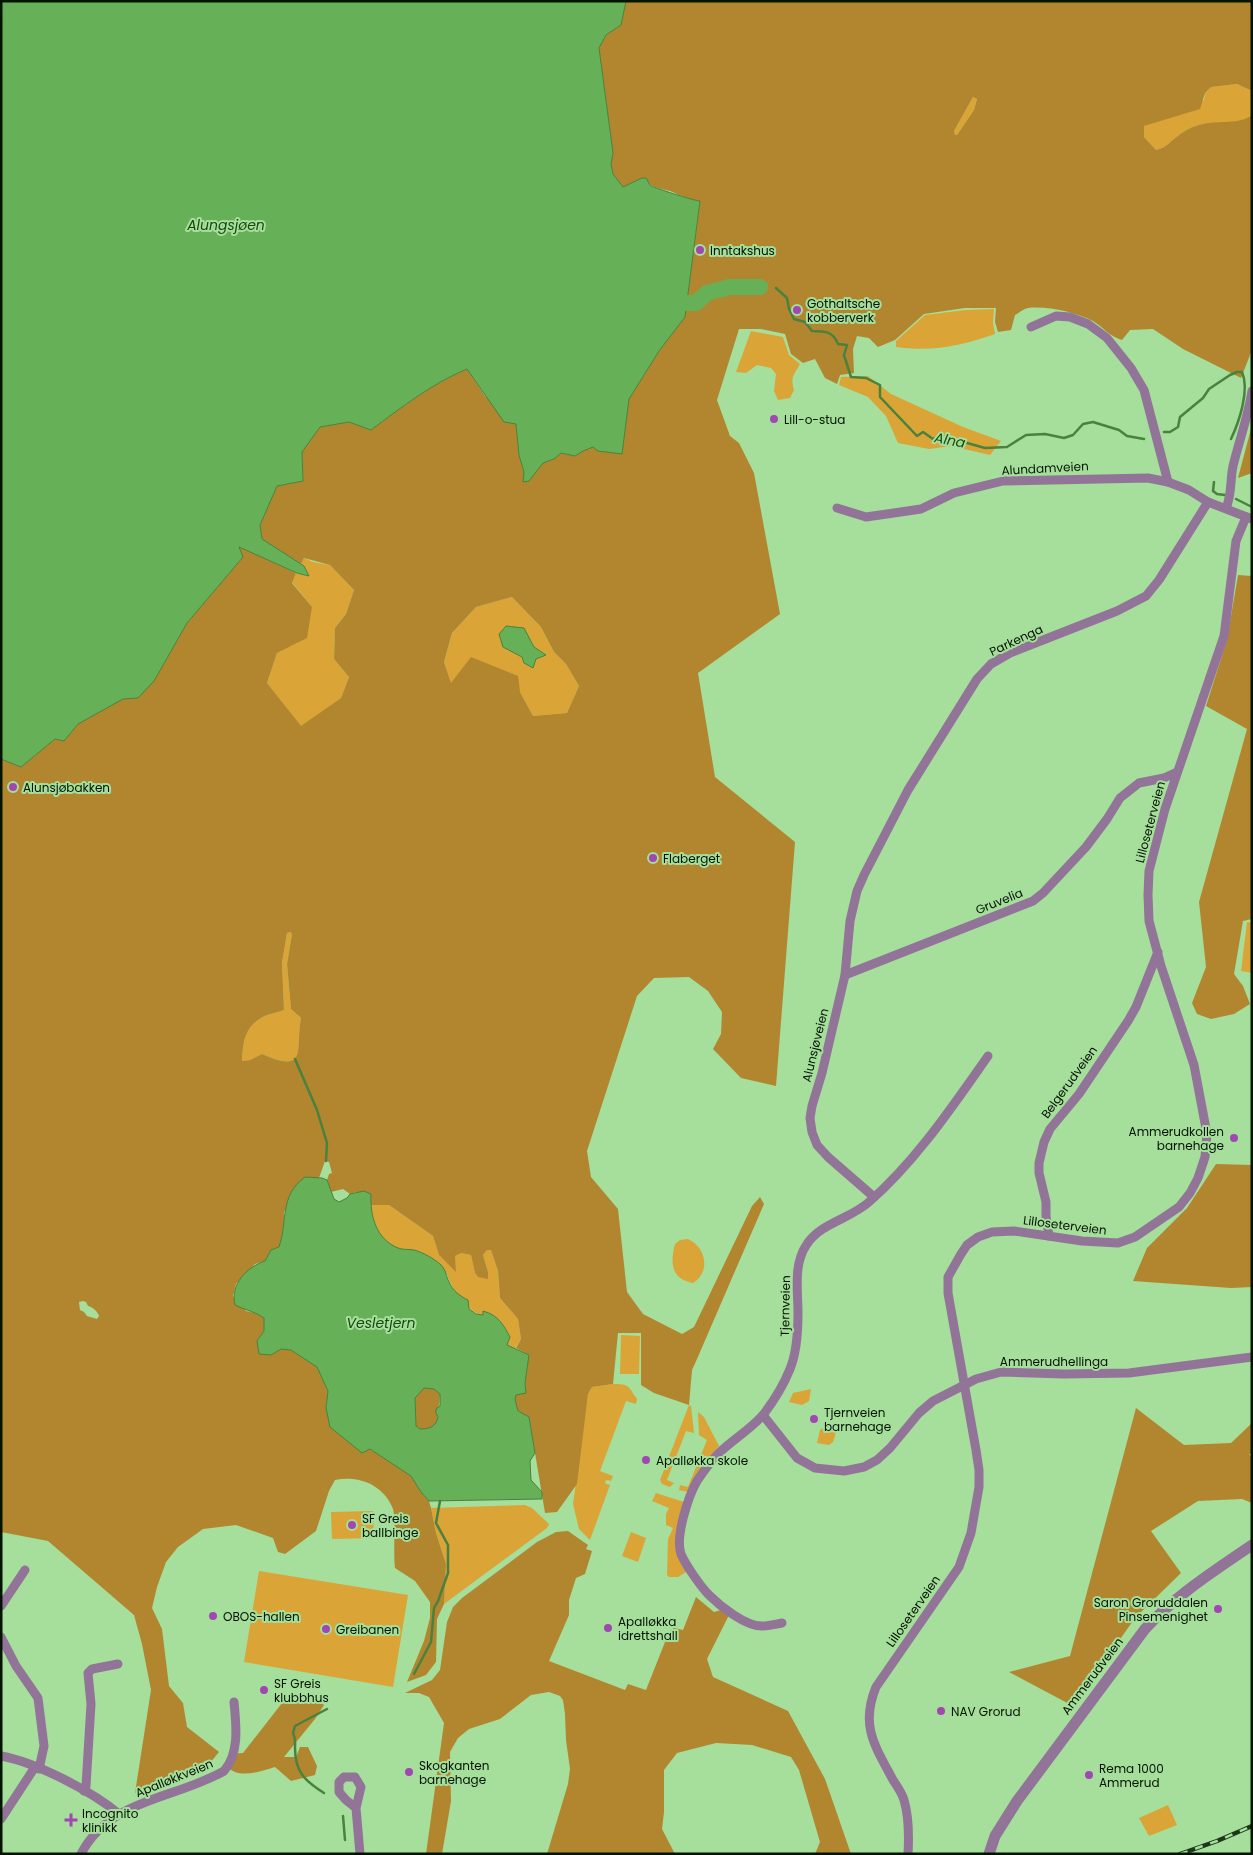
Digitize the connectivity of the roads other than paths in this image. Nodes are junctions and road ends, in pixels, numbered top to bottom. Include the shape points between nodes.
1 (1031, 327) dead end
2 (1252, 391) edge
3 (1168, 482) junction
4 (1208, 502) junction
5 (838, 508) dead end
6 (1226, 508) junction
7 (1249, 518) edge
8 (1177, 772) junction
9 (864, 875) joint
10 (1158, 952) junction
11 (845, 975) junction
12 (988, 1056) dead end
13 (874, 1196) junction
14 (1049, 1236) junction
15 (1252, 1357) edge
16 (965, 1384) junction
17 (763, 1414) junction
18 (1252, 1546) edge
19 (25, 1570) dead end
20 (1, 1606) edge
21 (782, 1623) dead end
22 (1, 1637) edge
23 (118, 1664) dead end
24 (234, 1702) dead end
25 (1, 1756) edge
26 (37, 1768) junction
27 (84, 1791) junction
28 (356, 1808) dead end
29 (119, 1814) junction
30 (1, 1819) edge
31 (81, 1854) edge
32 (360, 1854) edge
33 (908, 1854) edge
34 (989, 1854) edge

1 - 3 street via 1056,316 1070,317 1088,324 1106,338 1144,390
2 - 6 street
3 - 4 street, Alundamveien
3 - 5 street, Alundamveien via 1148,478 1003,481 954,492 912,510 866,517
4 - 6 street, Alundamveien
4 - 9 street, Parkenga via 1146,596 1118,611 1010,654 991,664 976,679 908,790
6 - 7 street, Alundamveien
7 - 8 street, Lilloseterveien via 1236,542 1224,636
8 - 10 street, Lilloseterveien via 1149,871 1149,921
8 - 11 street, Gruvelia via 1139,783 1120,798 1086,847 1033,901
9 - 11 street, Alunsjøveien via 853,902
10 - 14 street, Belgerudveien via 1128,1021 1044,1142 1039,1174
10 - 14 street, Lilloseterveien via 1194,1065 1201,1098 1207,1146 1198,1178 1179,1207 1135,1237 1118,1243
11 - 13 street, Alunsjøveien via 810,1118 816,1145
12 - 13 street, Tjernveien via 918,1151
13 - 17 street, Tjernveien via 847,1217 822,1229 802,1252 797,1273 797,1330 793,1362
14 - 16 street, Lilloseterveien via 1014,1231 992,1232 978,1237 961,1254 948,1277 948,1293
15 - 16 street, Ammerudhellinga via 1129,1373 1001,1372
16 - 17 street, Ammerudhellinga via 933,1401 919,1413 877,1460 864,1467 844,1471 815,1468 797,1458
16 - 33 street, Lilloseterveien via 979,1470 977,1503 966,1551 959,1567 876,1686 869,1710 873,1742 904,1800
17 - 21 street, Tjernveien via 718,1454 696,1483 684,1514 681,1554 703,1589 730,1613 761,1627
18 - 34 street, Ammerudveien via 1184,1591 1145,1629 1012,1807 995,1836
19 - 20 street
22 - 26 street via 39,1702 44,1746
23 - 27 street via 92,1669 88,1673 91,1704
24 - 29 street, Apalløkkveien via 235,1746 231,1762 224,1771
25 - 26 street
26 - 27 street
26 - 30 street
27 - 29 street
28 - 32 street
29 - 31 street, Apalløkkveien via 94,1834

